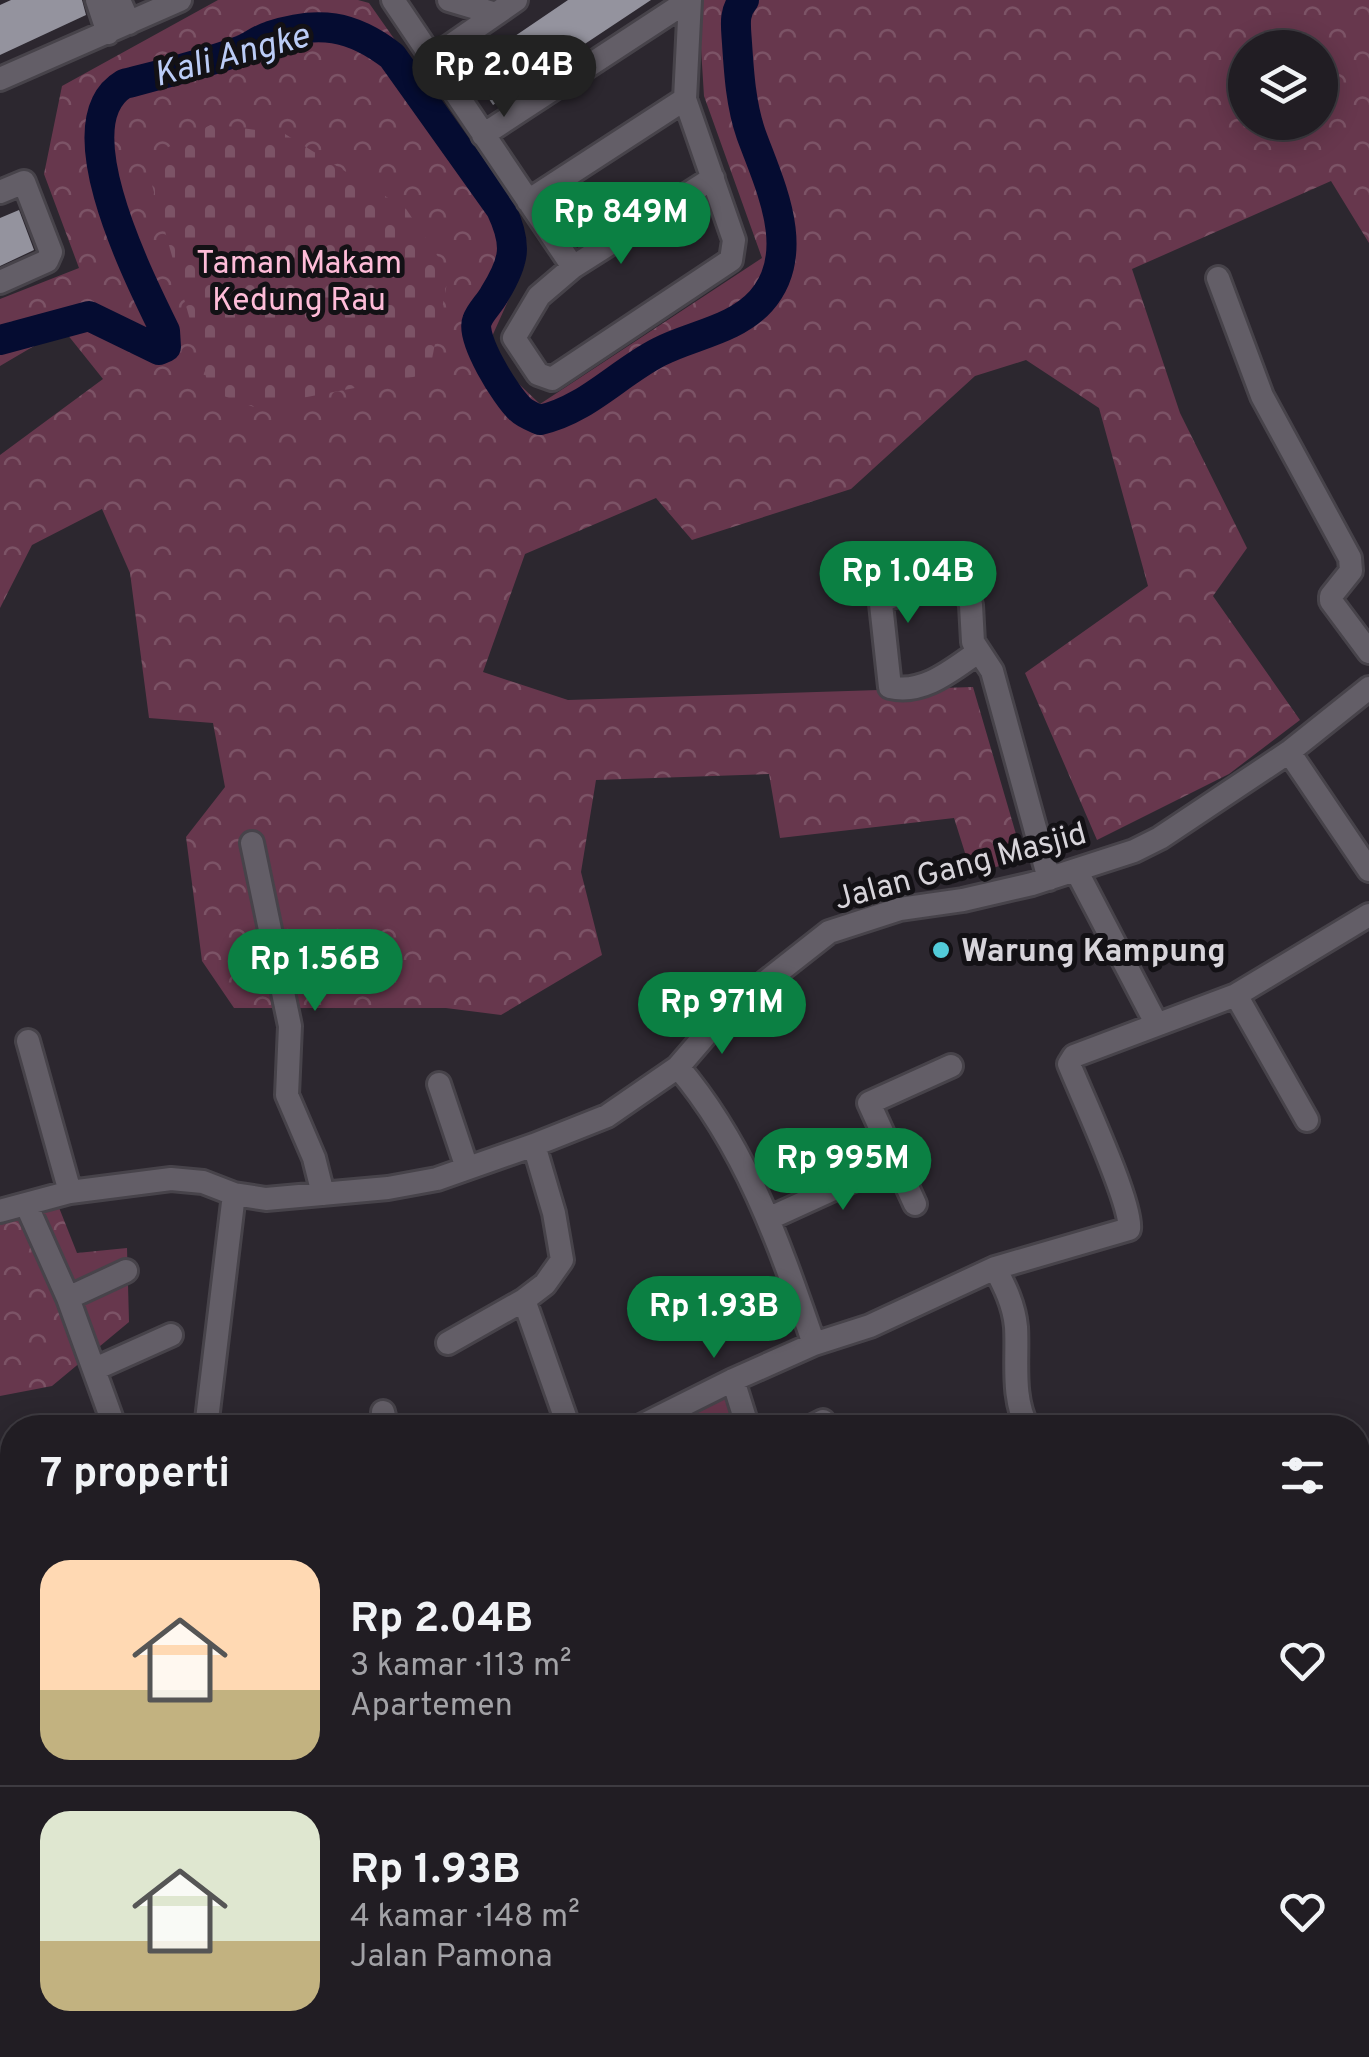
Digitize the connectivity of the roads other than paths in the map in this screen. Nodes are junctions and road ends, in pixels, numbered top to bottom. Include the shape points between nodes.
1 (97, 0) edge
2 (119, 0) edge
3 (180, 0) edge
4 (393, 0) edge
5 (516, 0) edge
6 (690, 0) edge
7 (460, 1) edge
8 (496, 14) junction
9 (119, 28) junction
10 (431, 59) junction
11 (0, 79) edge
12 (686, 99) junction
13 (482, 135) junction
14 (712, 178) junction
15 (0, 192) edge
16 (528, 202) junction
17 (572, 267) junction
18 (1218, 278) dead end
19 (0, 282) edge
20 (978, 652) junction
21 (1369, 652) edge
22 (1369, 688) edge
23 (1289, 752) junction
24 (252, 843) dead end
25 (1076, 870) junction
26 (1369, 870) edge
27 (1049, 879) junction
28 (1369, 915) edge
29 (1236, 994) junction
30 (1156, 1022) junction
31 (28, 1041) dead end
32 (951, 1066) dead end
33 (678, 1067) junction
34 (439, 1084) dead end
35 (1306, 1120) dead end
36 (534, 1145) junction
37 (895, 1160) junction
38 (467, 1168) junction
39 (70, 1192) junction
40 (234, 1194) junction
41 (324, 1194) junction
42 (26, 1204) junction
43 (914, 1204) dead end
44 (0, 1211) edge
45 (770, 1218) junction
46 (994, 1268) junction
47 (126, 1270) dead end
48 (68, 1298) junction
49 (524, 1300) junction
50 (171, 1335) dead end
51 (448, 1344) dead end
52 (814, 1344) junction
53 (95, 1369) junction
54 (733, 1380) junction
55 (111, 1415) edge
56 (208, 1415) edge
57 (564, 1415) edge
58 (663, 1415) edge
59 (744, 1415) edge
60 (1024, 1415) edge

1 - 9 street
2 - 9 street
3 - 9 street
4 - 10 street
5 - 8 street
6 - 12 street
6 - 13 street
7 - 8 street
8 - 10 street
9 - 11 street
10 - 13 street
12 - 14 street
12 - 16 street
13 - 16 street
14 - 17 street
14 - 17 street via 734,240 731,260 546,379 514,338 539,296
15 - 19 street via 24,182 51,252 47,261
16 - 17 street
18 - 21 street via 1252,401 1350,558 1351,571 1332,600
20 - 20 street via 934,681 890,687 881,604 960,582
20 - 27 street via 992,671
22 - 23 street, Jalan Gang Masjid
23 - 25 street, Jalan Gang Masjid via 1160,838
23 - 26 street
24 - 41 street via 290,1026 287,1094
25 - 27 street, Jalan Gang Masjid
25 - 30 street
27 - 33 street, Jalan Gang Masjid via 837,928 721,1017
28 - 29 street
29 - 30 street
29 - 35 street
30 - 46 street via 1074,1056 1069,1064 1123,1196 1129,1230
31 - 39 street
32 - 37 street via 869,1103
33 - 36 street, Jalan Gang Masjid via 607,1116
33 - 45 street via 724,1131
34 - 38 street
36 - 38 street, Jalan Gang Masjid
36 - 49 street via 562,1260
37 - 43 street
37 - 45 street
38 - 41 street, Jalan Gang Masjid via 388,1188
39 - 40 street, Jalan Gang Masjid via 172,1179
39 - 42 street, Jalan Gang Masjid
40 - 41 street, Jalan Gang Masjid
40 - 56 street
42 - 44 street, Jalan Gang Masjid
42 - 48 street
45 - 52 street
46 - 52 street via 870,1326
46 - 60 street via 1016,1322
47 - 48 street
48 - 53 street
49 - 51 street
49 - 57 street
50 - 53 street
52 - 54 street
53 - 55 street
54 - 58 street
54 - 59 street

